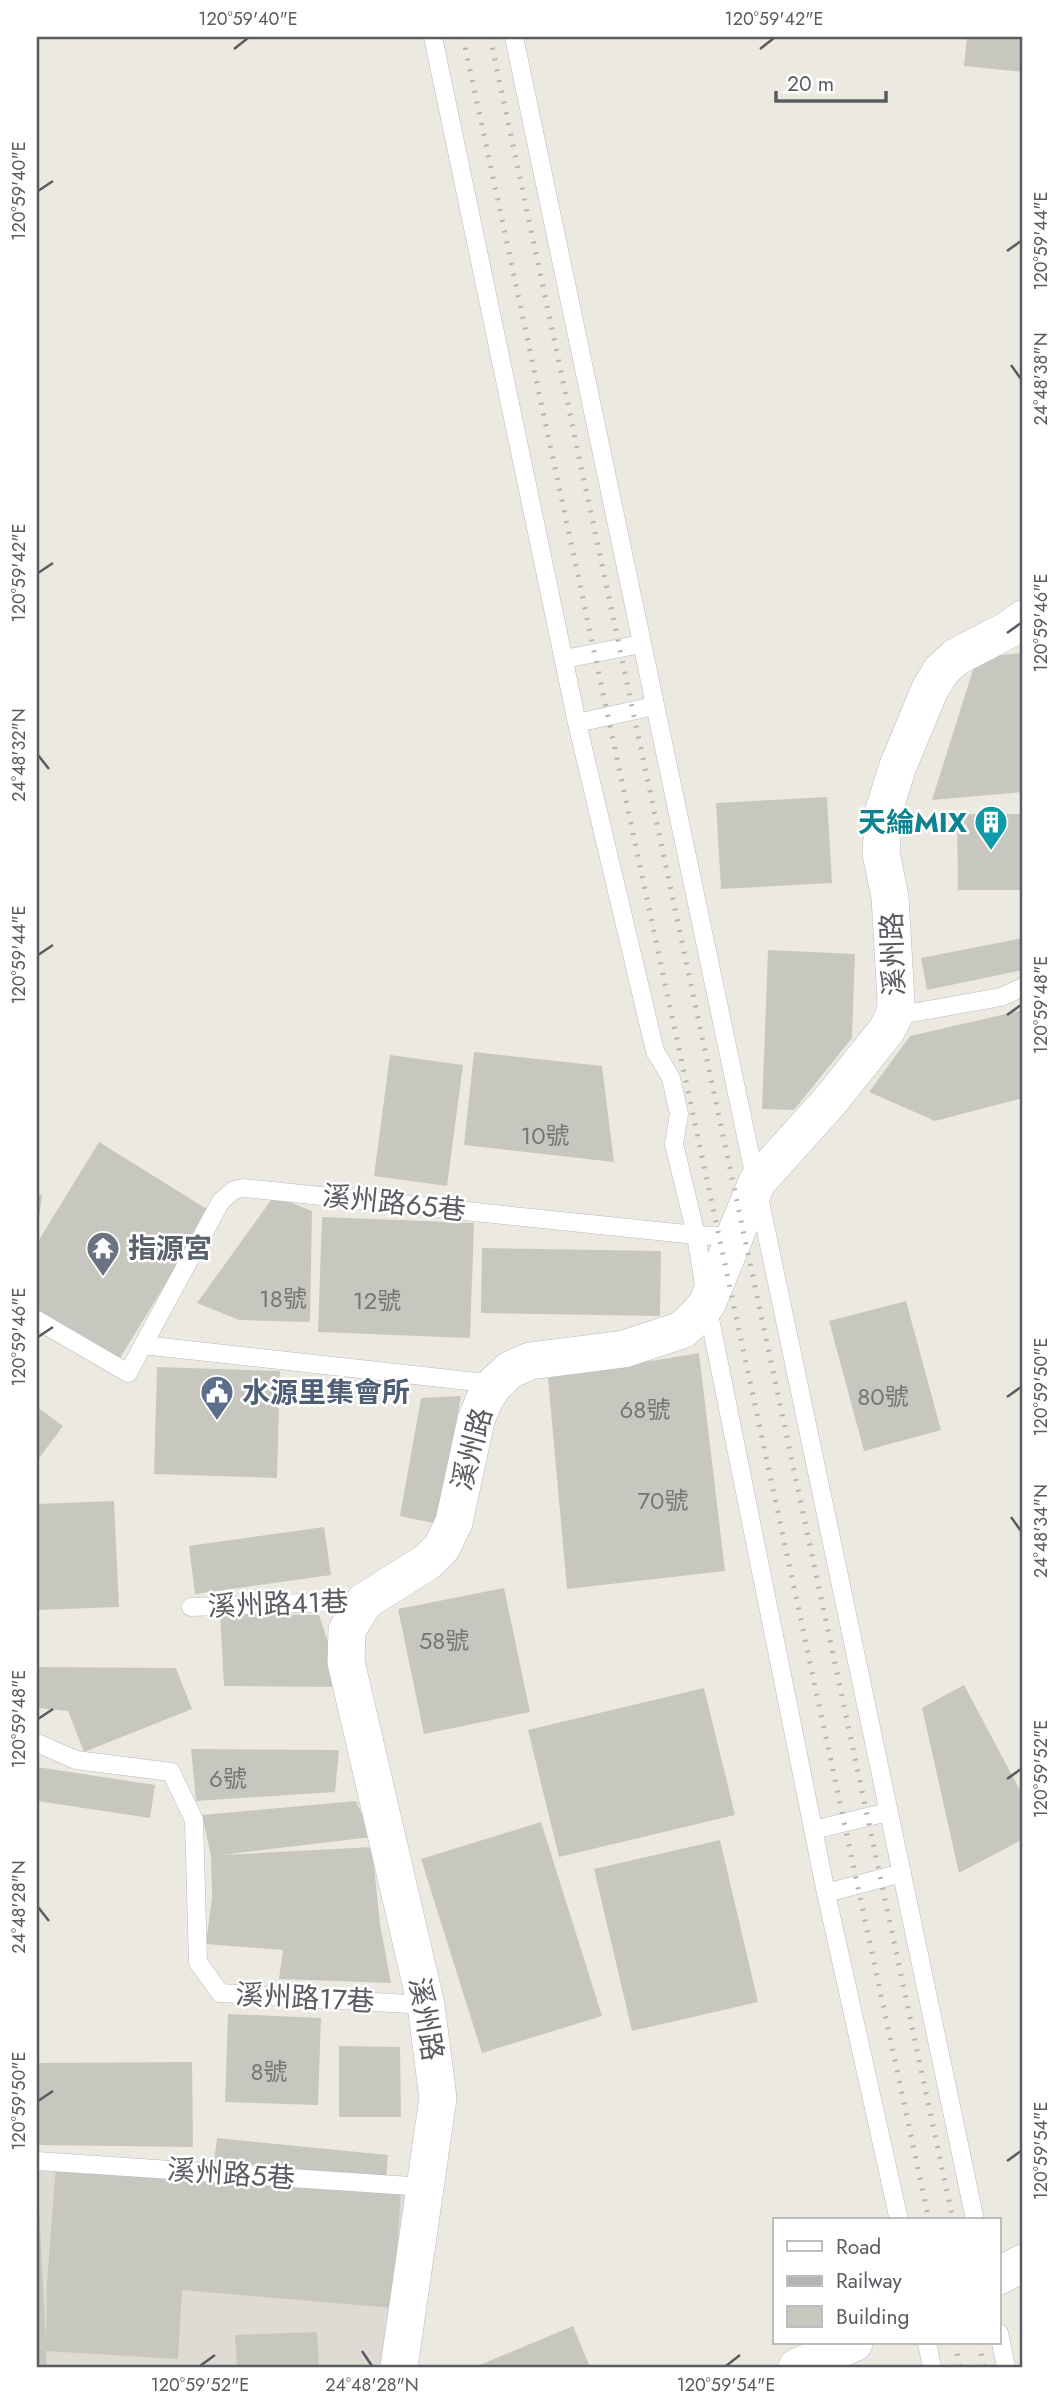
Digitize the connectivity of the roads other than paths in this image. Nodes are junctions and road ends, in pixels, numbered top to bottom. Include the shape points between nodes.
1 (433, 37) edge
2 (513, 37) edge
3 (1023, 619) edge
4 (641, 644) junction
5 (564, 659) junction
6 (654, 706) junction
7 (578, 723) junction
8 (1023, 987) edge
9 (894, 1016) junction
10 (757, 1182) junction
11 (696, 1235) junction
12 (734, 1237) junction
13 (707, 1304) junction
14 (37, 1320) edge
15 (143, 1345) junction
16 (495, 1384) junction
17 (365, 1601) junction
18 (191, 1607) dead end
19 (37, 1743) edge
20 (888, 1812) junction
21 (813, 1830) junction
22 (902, 1873) junction
23 (826, 1893) junction
24 (426, 2005) junction
25 (37, 2161) edge
26 (425, 2187) junction
27 (899, 2218) edge
28 (975, 2218) edge
29 (1023, 2263) edge
30 (1000, 2275) edge
31 (1000, 2338) edge
32 (851, 2344) edge
33 (927, 2344) edge
34 (399, 2367) edge
35 (797, 2367) edge
36 (932, 2367) edge
37 (1006, 2367) edge

1 - 5 lane
2 - 4 lane
3 - 9 street, 溪州路 via 956,657 941,671 894,777 884,810 881,853 891,897
4 - 5 lane
4 - 6 lane
5 - 7 lane
6 - 7 lane
6 - 10 lane
7 - 11 lane via 655,1051 671,1077 679,1114 674,1144
8 - 9 lane via 1001,998
9 - 10 street, 溪州路 via 830,1101
10 - 12 street, 溪州路
10 - 20 lane
11 - 12 lane, 溪州路65巷
11 - 13 lane
11 - 15 lane, 溪州路65巷 via 244,1188 221,1201
12 - 13 street, 溪州路
13 - 16 street, 溪州路 via 682,1330 664,1338 624,1349 530,1361
13 - 21 lane
14 - 15 lane, 溪州路65巷 via 128,1373
15 - 16 lane
16 - 17 street, 溪州路 via 476,1420 453,1522 442,1547 427,1562
17 - 18 lane, 溪州路41巷
17 - 24 street, 溪州路 via 347,1630 346,1662
19 - 24 lane, 溪州路17巷 via 76,1760 171,1772 194,1820 198,1962 220,1993
20 - 21 lane
20 - 22 lane
21 - 23 lane
22 - 23 lane
22 - 28 lane
23 - 27 lane
24 - 26 street, 溪州路 via 438,2098
25 - 26 lane, 溪州路5巷
26 - 34 street, 溪州路
29 - 30 street
31 - 37 lane
32 - 35 street
33 - 36 lane

